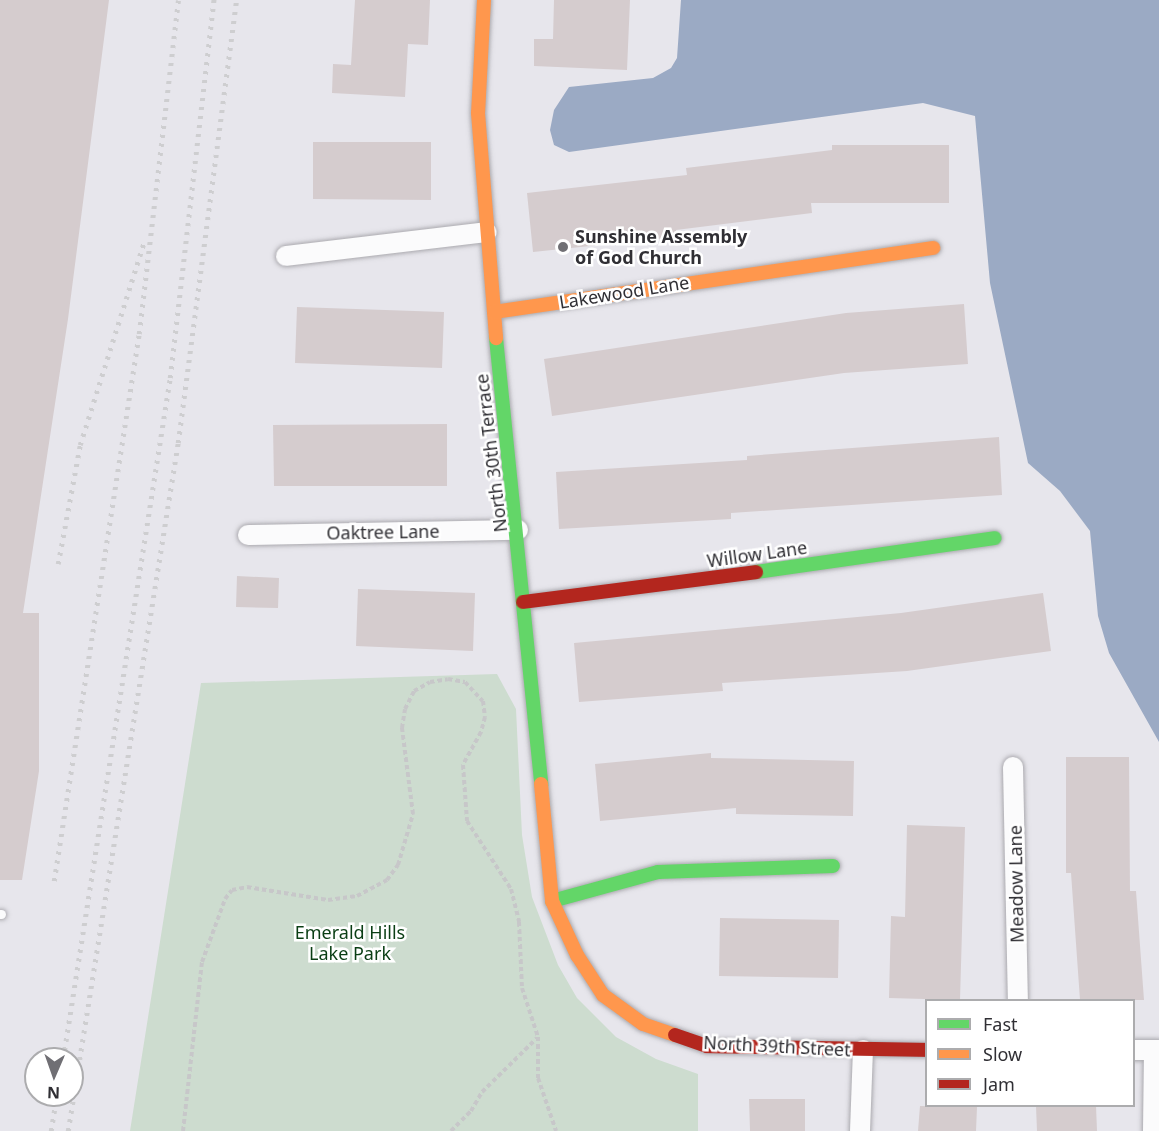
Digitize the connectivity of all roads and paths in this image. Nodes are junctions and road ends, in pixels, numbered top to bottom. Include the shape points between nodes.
1 (484, 0) edge
2 (487, 232) junction
3 (933, 248) dead end
4 (286, 256) dead end
5 (494, 312) junction
6 (518, 530) junction
7 (249, 535) dead end
8 (995, 538) dead end
9 (523, 602) junction
10 (1013, 767) dead end
11 (833, 866) dead end
12 (552, 901) junction
13 (1018, 999) edge
14 (538, 1037) junction
15 (863, 1050) junction
16 (925, 1050) edge
17 (1135, 1050) edge
18 (1157, 1050) edge
19 (183, 1131) edge
20 (451, 1131) edge
21 (556, 1131) edge
22 (860, 1131) edge
23 (1153, 1131) edge

1 - 2 street, North 30th Terrace via 478,113
2 - 4 street
2 - 5 street, North 30th Terrace
3 - 5 street, Lakewood Lane
5 - 6 street, North 30th Terrace
6 - 7 street, Oaktree Lane
6 - 9 street, North 30th Terrace
8 - 9 street, Willow Lane
9 - 12 street, North 30th Terrace
10 - 13 street, Meadow Lane
11 - 12 street via 658,872
12 - 15 street, North 39th Street via 577,955 603,995 643,1024 707,1046
14 - 19 path via 522,988 519,922 511,889 467,821 463,765 481,732 483,702 465,682 429,682 414,691 405,709 402,728 413,814 398,865 387,880 357,896 328,900 247,887 232,890 225,899 202,962
14 - 20 path via 482,1092 471,1111
14 - 21 path via 538,1078
15 - 16 street, North 39th Street
15 - 22 street
17 - 18 street
18 - 23 street

